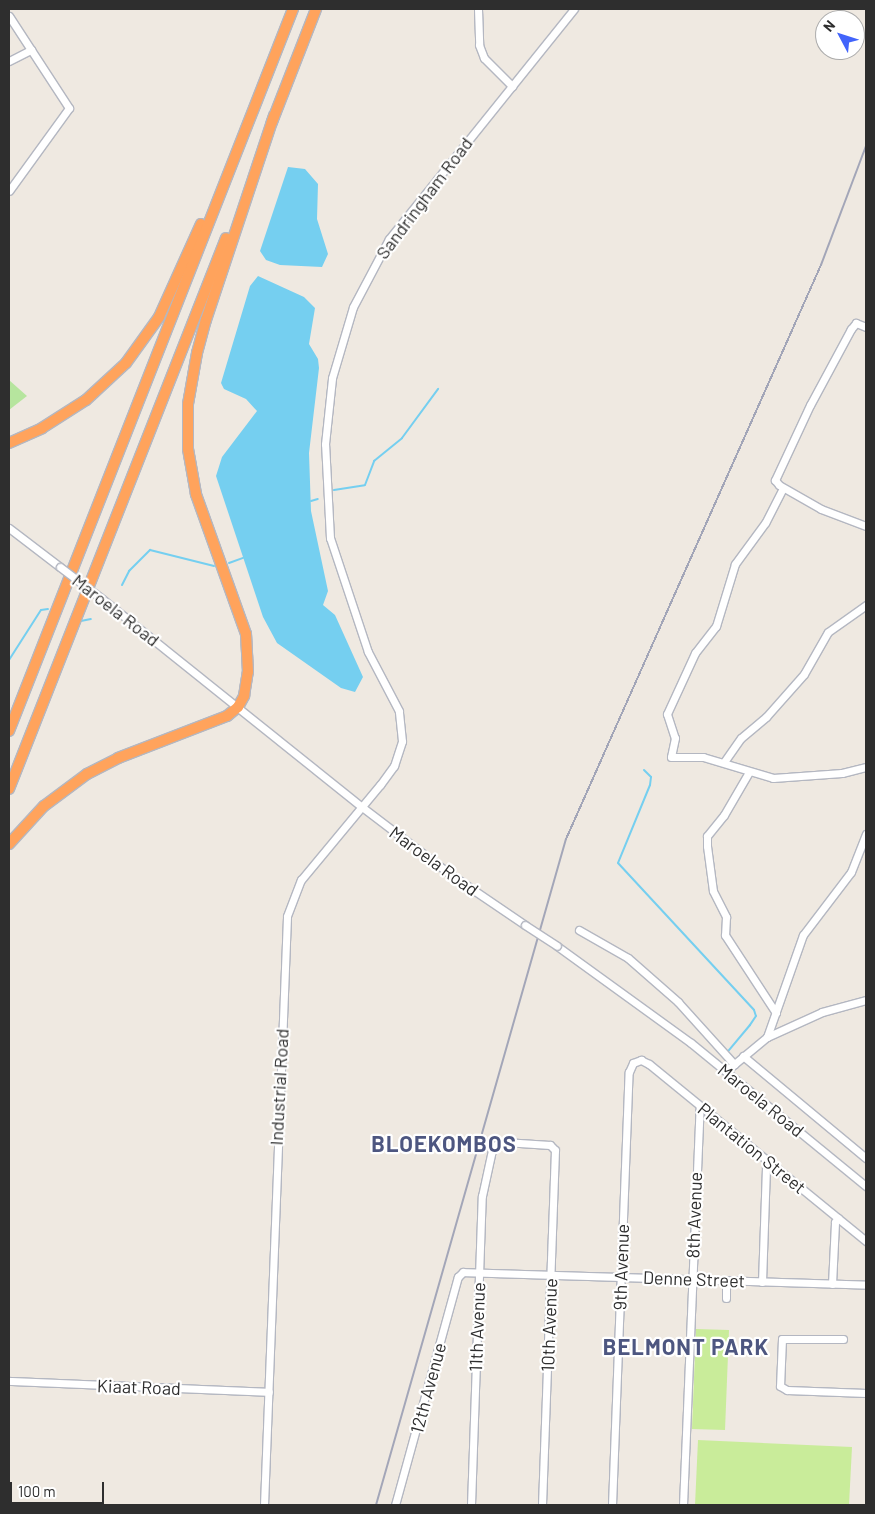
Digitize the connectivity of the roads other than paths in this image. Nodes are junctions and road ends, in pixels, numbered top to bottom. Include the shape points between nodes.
1 (293, 9) edge
2 (316, 9) edge
3 (478, 9) edge
4 (574, 9) edge
5 (9, 16) edge
6 (31, 50) junction
7 (9, 61) edge
8 (512, 86) junction
9 (259, 96) junction
10 (274, 116) junction
11 (9, 191) edge
12 (866, 327) edge
13 (9, 443) edge
14 (783, 488) junction
15 (866, 526) edge
16 (9, 528) edge
17 (866, 605) edge
18 (238, 707) junction
19 (9, 732) edge
20 (724, 762) junction
21 (866, 766) edge
22 (749, 772) junction
23 (9, 789) edge
24 (362, 807) junction
25 (866, 834) edge
26 (9, 844) edge
27 (579, 930) dead end
28 (866, 1000) edge
29 (776, 1013) junction
30 (767, 1037) junction
31 (743, 1056) junction
32 (636, 1062) joint
33 (734, 1064) junction
34 (726, 1072) junction
35 (700, 1106) junction
36 (553, 1146) joint
37 (866, 1158) edge
38 (769, 1162) junction
39 (866, 1186) edge
40 (838, 1218) junction
41 (866, 1241) edge
42 (479, 1271) junction
43 (463, 1272) joint
44 (550, 1274) junction
45 (620, 1277) junction
46 (692, 1279) junction
47 (726, 1280) junction
48 (762, 1282) junction
49 (832, 1284) junction
50 (866, 1286) edge
51 (726, 1298) dead end
52 (843, 1338) dead end
53 (9, 1381) edge
54 (268, 1392) junction
55 (866, 1393) edge
56 (264, 1505) edge
57 (395, 1505) edge
58 (471, 1505) edge
59 (542, 1505) edge
60 (612, 1505) edge
61 (683, 1505) edge

1 - 9 highway
2 - 10 highway
3 - 8 street via 479,42 484,58
4 - 8 street, Sandringham Road
5 - 6 street
6 - 7 street
6 - 11 street via 69,108
8 - 24 street, Sandringham Road via 406,216 379,256 349,316 332,378 325,444 330,538 358,626 402,724 402,740 394,766
9 - 13 highway via 177,280 142,342 126,363 86,400 42,428
9 - 19 highway
10 - 18 highway via 199,344 188,404 188,449 196,494 246,634 248,672
10 - 23 highway
12 - 14 street via 854,325 810,405 776,475 777,483
14 - 15 street via 821,510
14 - 20 street via 765,522 736,564 716,626 695,654 666,714 675,738 671,758 703,757
16 - 18 street, Maroela Road, bridge
17 - 20 street via 828,632 804,674 766,717 741,738
18 - 24 street, Maroela Road
18 - 26 highway via 219,719 118,758 87,774 44,806
20 - 22 street
21 - 22 street via 842,773 773,778
22 - 29 street via 724,815 707,836 707,846 714,891 726,917 725,935
24 - 34 street, Maroela Road, bridge via 450,874 652,1013
24 - 54 street, Industrial Road via 301,880 286,922
25 - 29 street via 851,872 803,935
27 - 33 street via 628,958 678,1002
28 - 30 street via 827,1010
29 - 30 street
30 - 31 street
31 - 33 street
31 - 37 street
32 - 35 street, Plantation Street via 647,1062
32 - 45 street, 9th Avenue via 629,1072
33 - 34 street
34 - 39 street, Maroela Road
35 - 38 street, Plantation Street
35 - 46 street, 8th Avenue
36 - 42 street, 11th Avenue via 502,1143 492,1150 482,1196
36 - 44 street, 10th Avenue
38 - 40 street, Plantation Street
38 - 48 street via 766,1167
40 - 41 street, Plantation Street
40 - 49 street via 835,1222
42 - 43 street, Denne Street
42 - 44 street, Denne Street
42 - 58 street, 11th Avenue
43 - 57 street, 12th Avenue via 458,1277
44 - 45 street, Denne Street
44 - 59 street, 10th Avenue
45 - 46 street, Denne Street
45 - 60 street, 9th Avenue
46 - 47 street, Denne Street
46 - 61 street, 8th Avenue
47 - 48 street, Denne Street
47 - 51 street
48 - 49 street, Denne Street
49 - 50 street, Denne Street
52 - 55 street via 782,1339 780,1386 787,1390
53 - 54 street, Kiaat Road
54 - 56 street, Industrial Road

